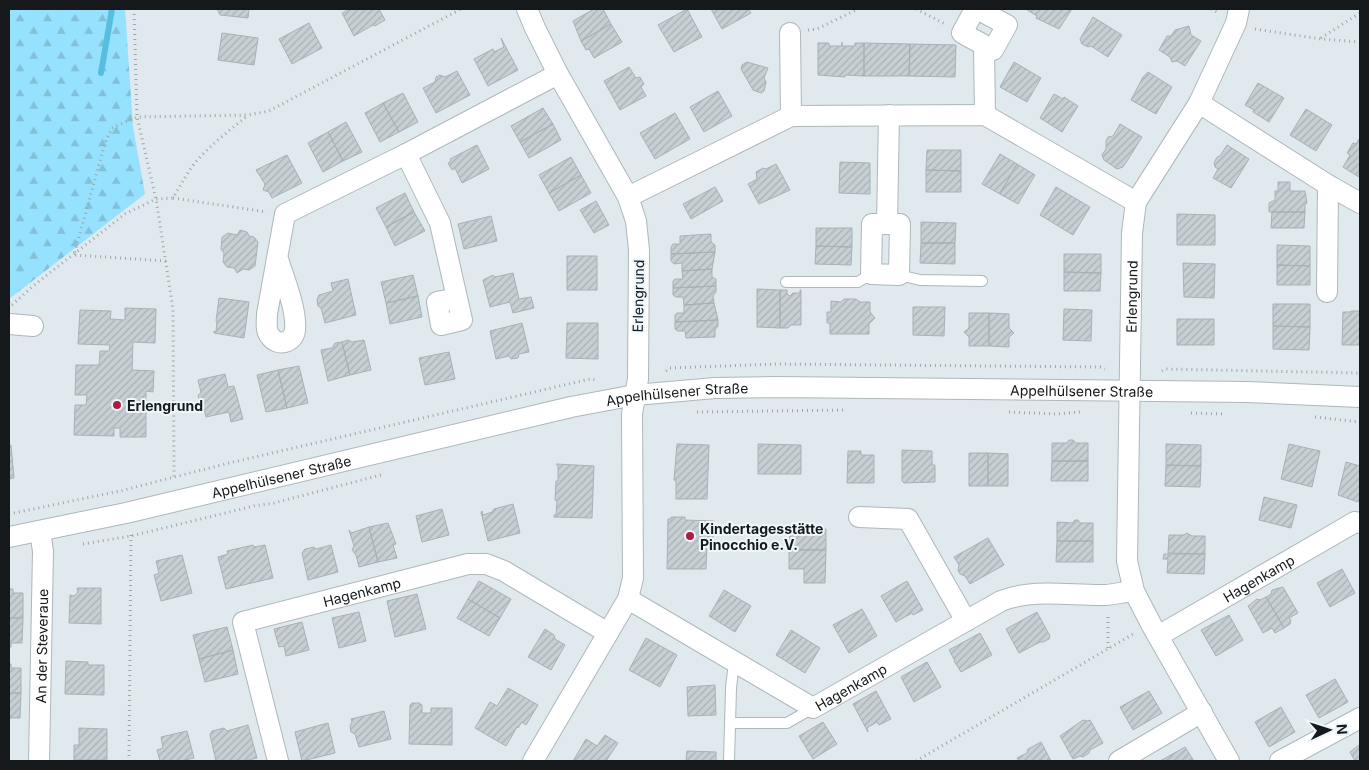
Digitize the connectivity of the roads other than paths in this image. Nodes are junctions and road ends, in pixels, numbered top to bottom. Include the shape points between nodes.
1 (527, 9) edge
2 (976, 9) edge
3 (1237, 16) edge
4 (790, 33) road end
5 (984, 46) junction
6 (558, 74) junction
7 (1200, 103) junction
8 (889, 115) junction
9 (984, 115) junction
10 (791, 116) junction
11 (406, 154) junction
12 (1328, 185) junction
13 (628, 198) junction
14 (1136, 202) junction
15 (1360, 203) edge
16 (887, 224) junction
17 (278, 258) dead end
18 (871, 274) junction
19 (899, 275) junction
20 (982, 281) dead end
21 (786, 282) dead end
22 (1327, 292) dead end
23 (456, 298) dead end
24 (9, 324) edge
25 (33, 326) dead end
26 (1130, 391) junction
27 (635, 395) junction
28 (1360, 397) edge
29 (859, 517) dead end
30 (1360, 523) edge
31 (40, 531) junction
32 (9, 536) edge
33 (1134, 591) junction
34 (628, 599) junction
35 (966, 621) junction
36 (1154, 630) junction
37 (608, 633) junction
38 (734, 662) junction
39 (813, 708) junction
40 (1202, 712) junction
41 (1360, 718) edge
42 (730, 723) junction
43 (39, 761) edge
44 (278, 761) edge
45 (533, 761) edge
46 (729, 761) edge
47 (1118, 761) edge
48 (1229, 761) edge
49 (1280, 761) edge

1 - 6 street, Erlengrund
2 - 5 street via 962,33
2 - 5 street via 1007,25 993,50
3 - 7 street, Erlengrund
4 - 10 street
5 - 9 street
6 - 11 street
6 - 13 street, Erlengrund
7 - 12 street
7 - 14 street, Erlengrund
8 - 9 street
8 - 10 street
8 - 16 street
9 - 14 street
10 - 13 street
11 - 17 street via 285,214
11 - 23 street via 440,223
12 - 15 street
12 - 22 street
13 - 27 street, Erlengrund via 636,221 639,250 638,379
14 - 26 street, Erlengrund via 1132,233
16 - 18 street via 872,224
16 - 19 street via 900,224
18 - 19 street
18 - 21 lane via 858,282
19 - 20 lane via 920,280
24 - 25 street
26 - 27 street, Appelhülsener Straße via 776,387
26 - 28 street, Appelhülsener Straße
26 - 33 street via 1127,561
27 - 31 street, Appelhülsener Straße via 571,407 126,514
27 - 34 street via 632,414 633,578
29 - 35 street via 908,519
30 - 36 street, Hagenkamp via 1355,522
31 - 32 street, Appelhülsener Straße
31 - 43 street, An der Steveraue via 43,552
33 - 35 street, Hagenkamp via 1108,595 1014,596
33 - 36 street
34 - 37 street
34 - 38 street, Hagenkamp
35 - 39 street, Hagenkamp
36 - 40 street
37 - 44 street, Hagenkamp via 504,571 486,564 468,564 243,622
37 - 45 street
38 - 39 street, Hagenkamp
38 - 42 lane
39 - 42 lane via 787,723
40 - 47 street
40 - 48 street
41 - 49 street
42 - 46 lane

